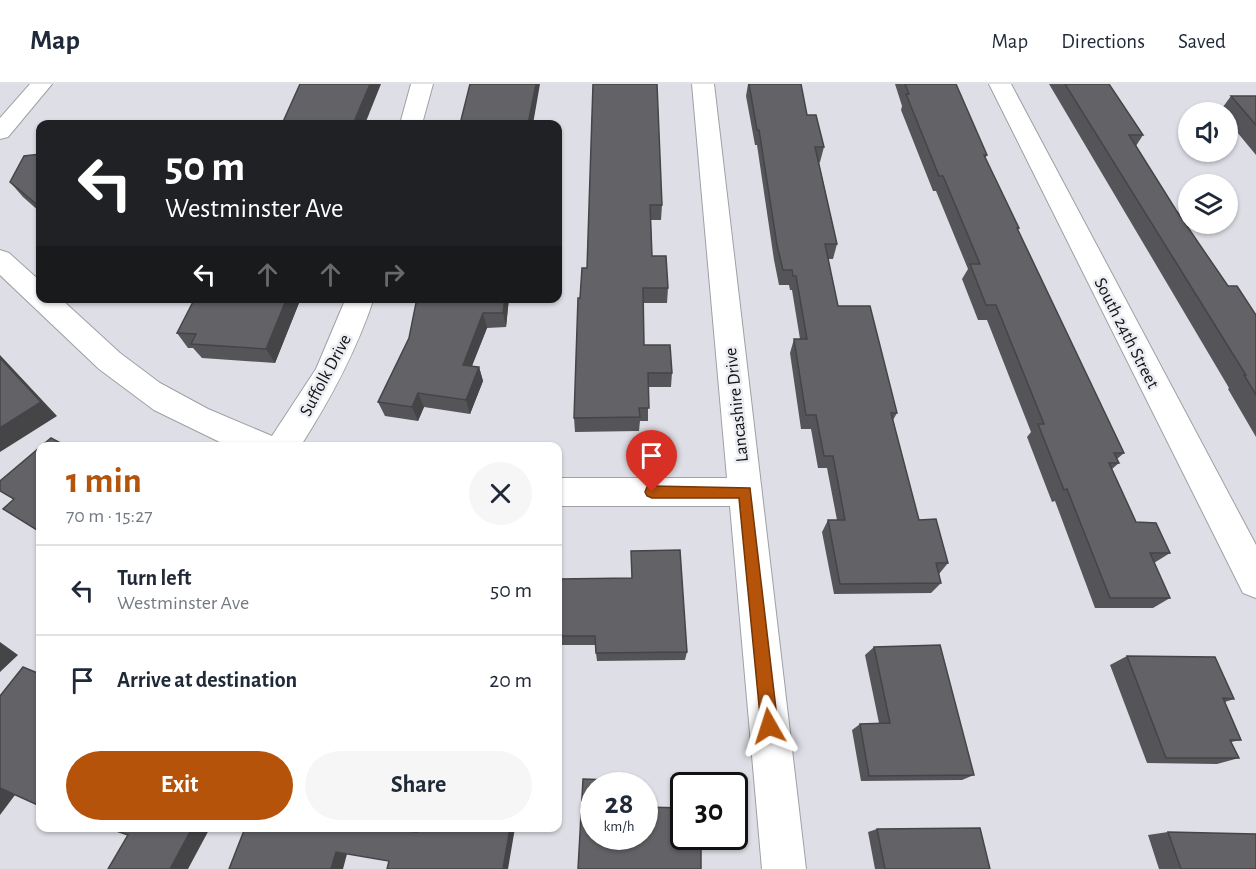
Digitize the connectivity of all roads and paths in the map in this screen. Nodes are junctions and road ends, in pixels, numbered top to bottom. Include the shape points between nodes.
1 (41, 84) edge
2 (422, 84) edge
3 (703, 84) edge
4 (1000, 84) edge
5 (412, 120) edge
6 (0, 132) edge
7 (2, 264) edge
8 (36, 294) edge
9 (47, 303) edge
10 (358, 303) edge
11 (251, 442) edge
12 (285, 442) edge
13 (562, 492) edge
14 (745, 492) junction
15 (1256, 581) edge
16 (784, 869) edge

1 - 6 street
2 - 5 street
3 - 14 street, Lancashire Drive
4 - 15 street, South 24th Street
7 - 8 street
9 - 11 street via 135,381 218,429
10 - 12 street, Suffolk Drive via 330,372
13 - 14 street
14 - 16 street, Lancashire Drive

